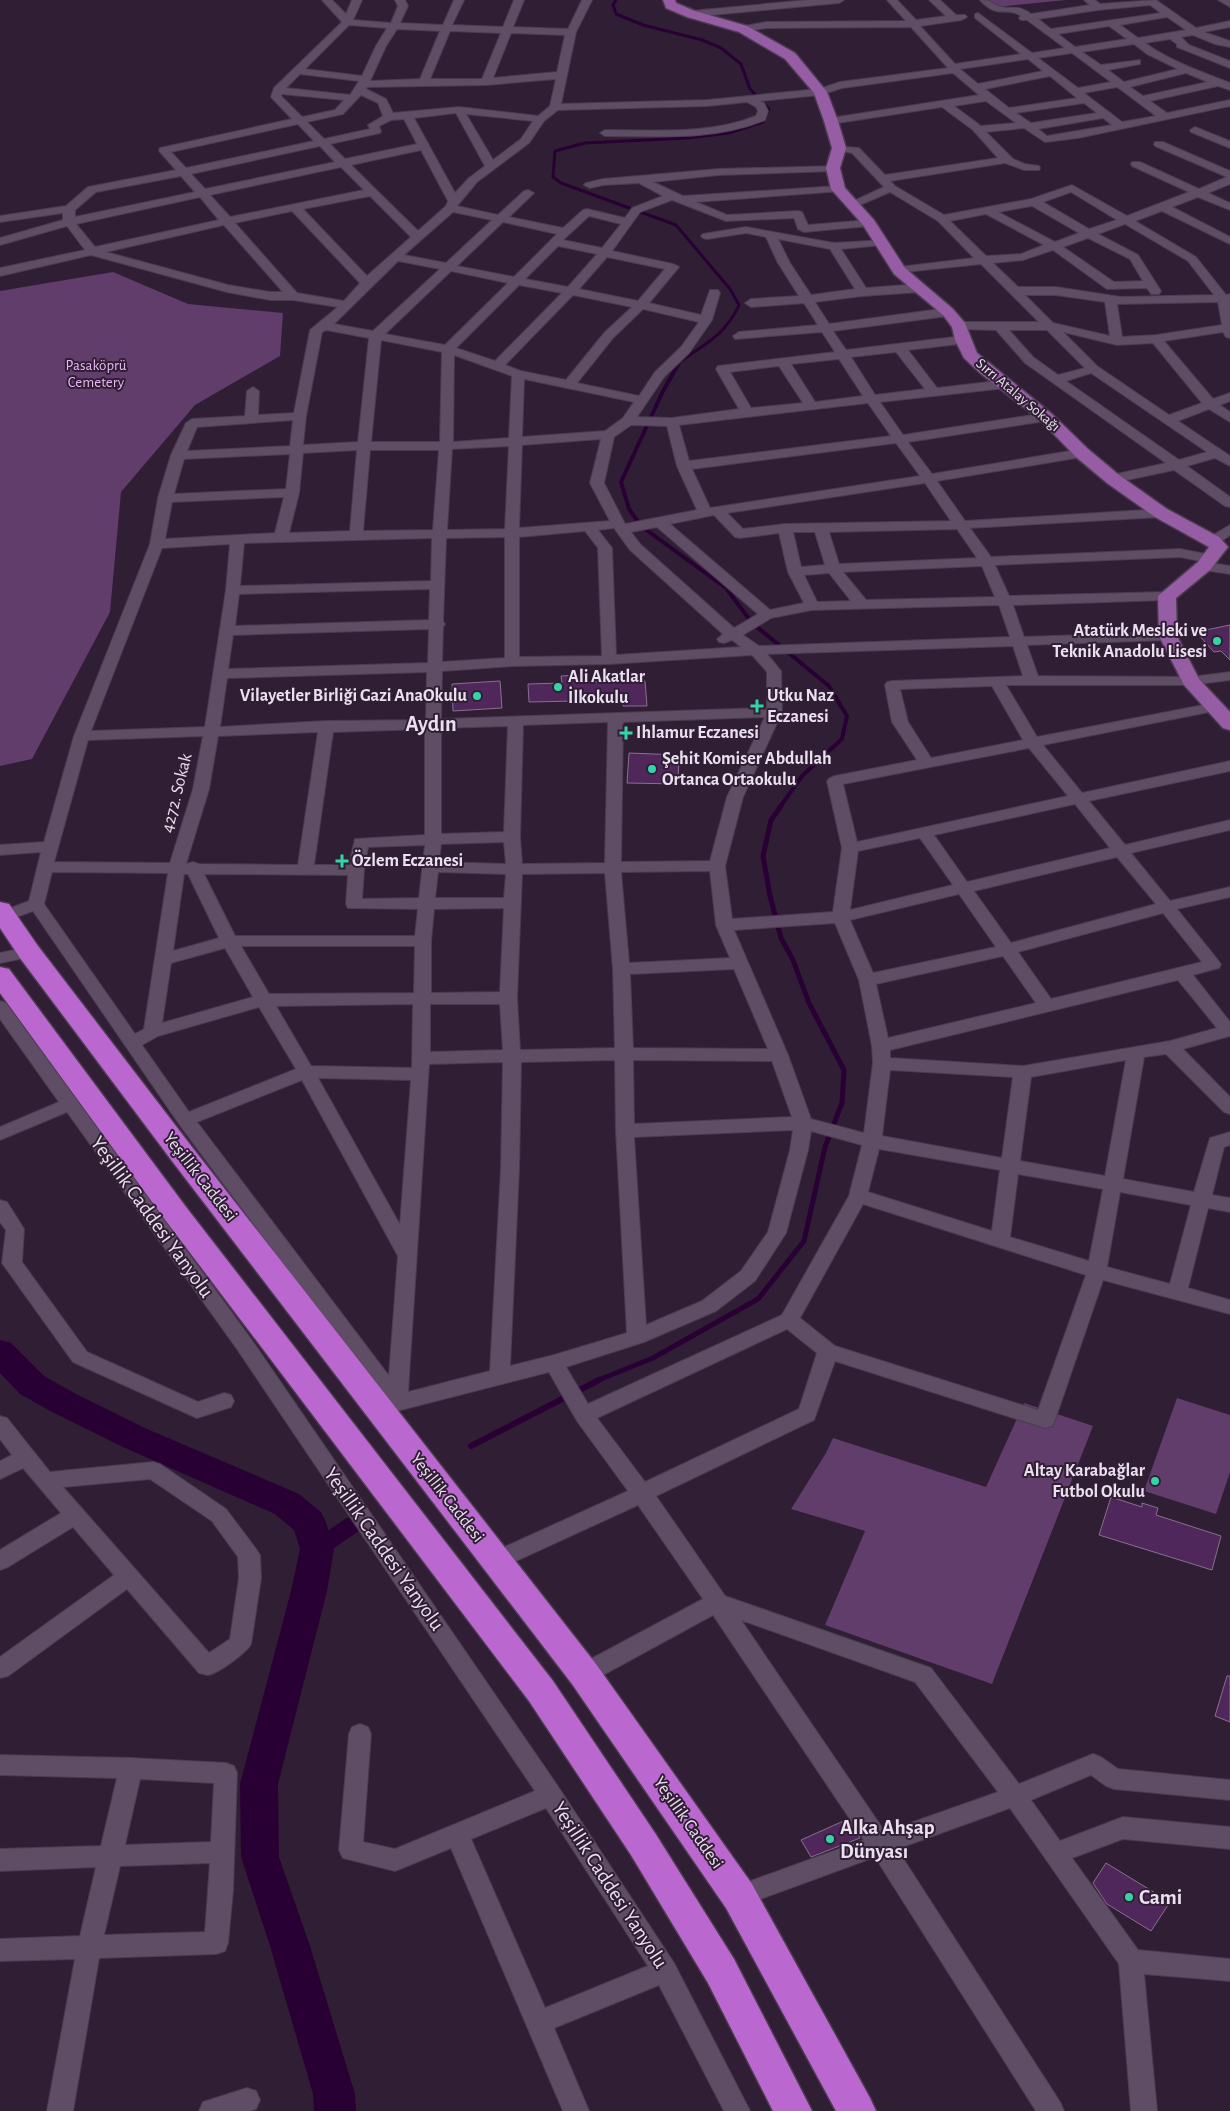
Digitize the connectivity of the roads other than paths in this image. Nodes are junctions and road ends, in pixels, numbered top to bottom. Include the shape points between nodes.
1 (327, 0) edge
2 (357, 0) edge
3 (400, 0) edge
4 (459, 0) edge
5 (519, 0) edge
6 (588, 0) edge
7 (669, 0) edge
8 (741, 0) edge
9 (839, 0) edge
10 (892, 0) edge
11 (934, 0) edge
12 (985, 0) edge
13 (1088, 0) edge
14 (793, 2) edge
15 (848, 6) edge
16 (1098, 7) junction
17 (749, 8) junction
18 (996, 9) junction
19 (692, 14) junction
20 (1171, 14) junction
21 (978, 16) junction
22 (954, 18) junction
23 (1029, 18) junction
24 (347, 22) junction
25 (1111, 23) junction
26 (863, 24) junction
27 (911, 24) junction
28 (988, 24) junction
29 (1230, 24) edge
30 (766, 25) junction
31 (815, 25) junction
32 (394, 26) junction
33 (446, 27) junction
34 (742, 29) junction
35 (508, 30) junction
36 (1195, 31) junction
37 (571, 32) junction
38 (1049, 32) junction
39 (1136, 41) junction
40 (1173, 44) junction
41 (1230, 44) edge
42 (1072, 50) junction
43 (1152, 52) junction
44 (1030, 56) junction
45 (1136, 62) dead end
46 (1230, 65) edge
47 (1097, 68) junction
48 (954, 69) junction
49 (1187, 70) junction
50 (299, 71) junction
51 (1051, 73) junction
52 (561, 76) junction
53 (1230, 79) edge
54 (424, 82) junction
55 (486, 82) junction
56 (1219, 83) junction
57 (1120, 85) junction
58 (1230, 87) edge
59 (360, 88) junction
60 (976, 88) junction
61 (278, 90) junction
62 (820, 92) junction
63 (1074, 92) junction
64 (989, 97) junction
65 (748, 99) junction
66 (1084, 100) junction
67 (1141, 100) junction
68 (1230, 103) edge
69 (946, 105) junction
70 (555, 107) junction
71 (460, 110) junction
72 (1008, 111) junction
73 (407, 115) junction
74 (1104, 115) junction
75 (1165, 116) junction
76 (389, 117) junction
77 (540, 119) junction
78 (299, 121) junction
79 (831, 121) junction
80 (1026, 126) junction
81 (1120, 126) junction
82 (979, 130) junction
83 (1195, 130) dead end
84 (605, 133) dead end
85 (322, 142) junction
86 (1159, 144) dead end
87 (1230, 145) edge
88 (423, 146) junction
89 (839, 148) junction
90 (1004, 160) junction
91 (343, 162) junction
92 (1136, 164) dead end
93 (491, 166) junction
94 (833, 168) junction
95 (1035, 168) dead end
96 (774, 170) junction
97 (183, 172) junction
98 (1230, 176) edge
99 (642, 180) junction
100 (1230, 180) edge
101 (726, 184) junction
102 (886, 184) junction
103 (590, 185) dead end
104 (838, 190) junction
105 (372, 192) junction
106 (201, 193) junction
107 (528, 193) dead end
108 (786, 193) junction
109 (1200, 193) junction
110 (677, 198) junction
111 (1034, 202) junction
112 (453, 205) junction
113 (851, 205) junction
114 (1163, 207) junction
115 (1230, 207) edge
116 (69, 209) junction
117 (296, 209) junction
118 (988, 211) junction
119 (798, 214) junction
120 (502, 218) junction
121 (0, 219) edge
122 (942, 219) junction
123 (228, 221) junction
124 (1125, 221) junction
125 (69, 222) junction
126 (628, 222) junction
127 (869, 223) junction
128 (565, 232) junction
129 (770, 234) junction
130 (1090, 234) junction
131 (707, 236) dead end
132 (418, 237) junction
133 (1230, 241) edge
134 (0, 242) edge
135 (555, 242) junction
136 (882, 242) junction
137 (834, 246) junction
138 (1056, 247) junction
139 (93, 252) junction
140 (606, 253) junction
141 (395, 257) junction
142 (984, 260) junction
143 (450, 268) junction
144 (899, 271) junction
145 (0, 272) edge
146 (516, 281) junction
147 (367, 283) junction
148 (1151, 284) junction
149 (920, 288) junction
150 (1015, 291) junction
151 (570, 292) junction
152 (714, 292) dead end
153 (862, 292) junction
154 (293, 296) junction
155 (808, 299) junction
156 (1110, 299) junction
157 (1226, 299) edge
158 (1161, 300) junction
159 (752, 302) dead end
160 (346, 305) junction
161 (641, 305) junction
162 (948, 312) junction
163 (706, 320) junction
164 (999, 325) junction
165 (325, 326) junction
166 (1052, 326) junction
167 (825, 328) junction
168 (1229, 329) edge
169 (961, 333) junction
170 (376, 335) junction
171 (739, 336) dead end
172 (1156, 339) junction
173 (1117, 341) junction
174 (899, 347) junction
175 (448, 349) junction
176 (841, 353) junction
177 (783, 362) junction
178 (496, 367) junction
179 (1093, 369) junction
180 (518, 374) junction
181 (1058, 379) junction
182 (1006, 384) junction
183 (568, 386) junction
184 (253, 391) dead end
185 (934, 393) junction
186 (1230, 397) edge
187 (641, 400) junction
188 (872, 400) junction
189 (1211, 405) junction
190 (811, 406) junction
191 (747, 412) junction
192 (300, 416) junction
193 (1046, 416) junction
194 (251, 418) junction
195 (1230, 418) edge
196 (1168, 420) junction
197 (628, 421) junction
198 (672, 422) junction
199 (608, 436) junction
200 (899, 439) junction
201 (515, 442) junction
202 (364, 446) junction
203 (446, 446) junction
204 (296, 450) junction
205 (1082, 453) junction
206 (1217, 453) junction
207 (178, 455) junction
208 (1230, 462) edge
209 (1177, 465) junction
210 (684, 466) junction
211 (927, 479) junction
212 (1113, 479) junction
213 (292, 493) junction
214 (165, 498) junction
215 (1230, 503) edge
216 (711, 511) junction
217 (1162, 513) junction
218 (660, 522) junction
219 (960, 525) junction
220 (620, 526) junction
221 (589, 527) junction
222 (785, 528) junction
223 (820, 528) junction
224 (1230, 529) edge
225 (512, 533) junction
226 (356, 534) junction
227 (439, 534) junction
228 (281, 537) junction
229 (237, 540) junction
230 (156, 544) junction
231 (1215, 553) edge
232 (986, 560) junction
233 (833, 568) junction
234 (1230, 570) edge
235 (794, 572) junction
236 (438, 585) junction
237 (233, 590) junction
238 (1167, 596) junction
239 (1004, 600) junction
240 (862, 605) junction
241 (812, 606) junction
242 (767, 615) junction
243 (438, 624) junction
244 (226, 631) junction
245 (732, 634) junction
246 (1168, 636) junction
247 (1019, 641) junction
248 (756, 650) junction
249 (699, 654) junction
250 (609, 660) junction
251 (512, 662) junction
252 (436, 667) junction
253 (221, 674) junction
254 (1230, 676) edge
255 (1032, 680) junction
256 (1192, 681) junction
257 (997, 682) junction
258 (1214, 707) junction
259 (775, 712) junction
260 (616, 718) junction
261 (516, 720) junction
262 (433, 724) junction
263 (1230, 724) edge
264 (326, 726) junction
265 (212, 730) junction
266 (82, 736) junction
267 (1033, 743) junction
268 (927, 764) junction
269 (1230, 766) edge
270 (1077, 798) junction
271 (1230, 825) edge
272 (923, 831) junction
273 (512, 838) junction
274 (433, 840) junction
275 (52, 846) junction
276 (850, 848) junction
277 (0, 850) edge
278 (1120, 851) junction
279 (717, 866) junction
280 (45, 867) junction
281 (185, 867) junction
282 (431, 867) junction
283 (613, 868) junction
284 (514, 869) junction
285 (305, 870) junction
286 (356, 870) junction
287 (965, 888) junction
288 (1230, 892) edge
289 (512, 903) junction
290 (36, 904) junction
291 (427, 905) junction
292 (1166, 907) junction
293 (2, 915) edge
294 (841, 916) junction
295 (724, 925) junction
296 (229, 941) junction
297 (423, 941) junction
298 (1006, 950) junction
299 (15, 955) edge
300 (164, 959) junction
301 (1230, 960) edge
302 (740, 963) junction
303 (1213, 964) junction
304 (621, 969) junction
305 (1182, 973) junction
306 (0, 975) edge
307 (867, 980) junction
308 (508, 998) junction
309 (422, 999) junction
310 (262, 1000) junction
311 (1047, 1006) junction
312 (0, 1007) edge
313 (1229, 1031) edge
314 (152, 1032) junction
315 (131, 1043) junction
316 (1170, 1047) junction
317 (624, 1054) junction
318 (881, 1054) junction
319 (1136, 1054) junction
320 (779, 1055) junction
321 (512, 1056) junction
322 (420, 1066) junction
323 (306, 1072) junction
324 (1023, 1072) junction
325 (70, 1104) junction
326 (1230, 1108) edge
327 (185, 1120) junction
328 (803, 1123) junction
329 (625, 1131) junction
330 (0, 1134) edge
331 (1230, 1138) edge
332 (872, 1141) junction
333 (1011, 1166) junction
334 (1113, 1184) junction
335 (858, 1196) junction
336 (1202, 1200) junction
337 (1230, 1205) edge
338 (0, 1208) edge
339 (1000, 1241) junction
340 (408, 1257) junction
341 (1097, 1271) junction
342 (1177, 1293) junction
343 (1230, 1307) edge
344 (789, 1320) junction
345 (637, 1337) junction
346 (828, 1351) junction
347 (554, 1363) junction
348 (500, 1375) junction
349 (224, 1401) dead end
350 (389, 1407) junction
351 (584, 1416) junction
352 (0, 1424) edge
353 (26, 1457) junction
354 (0, 1471) edge
355 (45, 1481) junction
356 (641, 1494) junction
357 (75, 1515) junction
358 (0, 1561) edge
359 (495, 1561) junction
360 (128, 1576) junction
361 (717, 1602) junction
362 (0, 1669) edge
363 (584, 1674) junction
364 (360, 1734) dead end
365 (0, 1765) edge
366 (131, 1768) junction
367 (1230, 1790) edge
368 (551, 1795) junction
369 (1015, 1796) junction
370 (457, 1834) junction
371 (1230, 1838) edge
372 (880, 1844) junction
373 (222, 1852) junction
374 (1055, 1854) junction
375 (111, 1857) junction
376 (0, 1860) edge
377 (738, 1896) junction
378 (89, 1948) junction
379 (0, 1950) edge
380 (1131, 1960) junction
381 (1230, 1970) edge
382 (666, 1971) junction
383 (539, 2022) junction
384 (247, 2100) dead end
385 (60, 2111) edge
386 (212, 2111) edge
387 (576, 2111) edge
388 (737, 2111) edge
389 (792, 2111) edge
390 (857, 2111) edge
391 (1051, 2111) edge
392 (1144, 2111) edge

1 - 24 street
2 - 24 street
3 - 32 street via 403,6
4 - 33 street
5 - 35 street
6 - 37 street
7 - 19 main road via 670,5
8 - 17 street
9 - 14 street
10 - 27 street
11 - 22 street
12 - 18 street
13 - 16 street
14 - 17 street
14 - 31 street
15 - 26 street
16 - 20 street via 1152,2
16 - 23 street
17 - 19 street
17 - 30 street
18 - 21 street
18 - 23 street via 1019,10
19 - 34 main road
20 - 25 street
20 - 36 street
21 - 22 street
21 - 28 street
22 - 27 street
23 - 28 street
23 - 38 street
24 - 32 street
24 - 50 street
25 - 38 street
25 - 39 street
26 - 27 street
26 - 31 street
27 - 48 street
28 - 44 street
29 - 36 street
30 - 31 street
30 - 34 street
32 - 33 street
32 - 59 street via 380,46
33 - 35 street
33 - 54 street
34 - 62 main road via 790,56
35 - 37 street
35 - 55 street
36 - 40 street
36 - 41 street via 1216,42
37 - 52 street
38 - 42 street
39 - 40 street
39 - 42 street
39 - 43 street
40 - 43 street
40 - 46 street
42 - 44 street
42 - 47 street
43 - 49 street
44 - 48 street
44 - 51 street
45 - 47 street
47 - 57 street
48 - 60 street
48 - 62 street via 840,85
49 - 56 street
49 - 57 street
50 - 59 street
50 - 61 street
51 - 60 street
51 - 63 street
52 - 55 street
52 - 70 street
53 - 56 street
54 - 55 street
54 - 59 street
56 - 58 street
56 - 67 street
57 - 63 street
57 - 67 street
59 - 61 street
59 - 76 street via 382,101
59 - 78 street via 340,112
60 - 64 street
61 - 78 street via 276,97
62 - 65 street
62 - 79 main road
63 - 66 street
64 - 69 street
64 - 72 street
65 - 70 street via 707,104
65 - 84 street via 763,111 761,118 744,126 712,132
66 - 72 street
66 - 74 street
67 - 75 street
68 - 75 street
69 - 79 street
69 - 82 street
70 - 77 street
71 - 73 street
71 - 77 street
71 - 93 street
72 - 80 street
73 - 76 street
73 - 88 street
74 - 80 street
74 - 81 street
75 - 81 street
76 - 85 street via 373,125 376,131
77 - 93 street via 525,141
78 - 85 street
78 - 97 street via 164,150
79 - 89 main road
80 - 81 street via 1045,139
80 - 82 street
82 - 90 street
83 - 87 street
85 - 91 street
85 - 97 street
86 - 98 street
88 - 91 street
88 - 112 street
89 - 94 main road, Sırrı Atalay Sokağı
89 - 102 street via 855,150
90 - 95 street via 1016,166
90 - 102 street
91 - 105 street
91 - 106 street
92 - 109 street
93 - 112 street
94 - 96 street
94 - 104 main road, Sırrı Atalay Sokağı
96 - 101 street
96 - 108 street
97 - 106 street
97 - 116 street via 92,189
99 - 101 street
99 - 103 street
99 - 110 street
100 - 109 street
101 - 108 street
101 - 110 street
102 - 113 street
102 - 122 street
104 - 108 street
104 - 113 main road, Sırrı Atalay Sokağı
105 - 117 street
105 - 132 street
106 - 123 street
106 - 125 street
107 - 120 street
108 - 119 street
109 - 114 street
109 - 115 street
110 - 119 street via 726,218
110 - 126 street via 636,210
111 - 118 street
111 - 124 street via 1072,188
111 - 130 street
112 - 120 street
112 - 132 street
113 - 127 main road, Sırrı Atalay Sokağı
114 - 124 street
114 - 133 street
116 - 121 street
116 - 125 street
117 - 123 street
117 - 147 street
118 - 122 street
118 - 138 street
119 - 127 street via 804,229
120 - 128 street
120 - 143 street
122 - 142 street
123 - 139 street
123 - 154 street
124 - 130 street
124 - 157 street via 1192,259
125 - 134 street
125 - 139 street
126 - 128 street via 587,212
126 - 140 street
127 - 136 main road, Sırrı Atalay Sokağı
128 - 135 street
129 - 131 street via 746,230
129 - 137 street
129 - 155 street via 784,263
130 - 138 street
130 - 148 street via 1134,257
132 - 141 street
135 - 140 street
135 - 146 street
136 - 137 street
136 - 144 main road, Sırrı Atalay Sokağı
137 - 153 street
138 - 142 street via 1023,257
138 - 148 street via 1111,286
139 - 145 street
139 - 154 street via 227,288 270,296
140 - 151 street
140 - 161 street via 673,268
141 - 143 street
141 - 147 street
142 - 144 street
142 - 150 street
143 - 146 street
143 - 170 street
144 - 149 main road, Sırrı Atalay Sokağı
146 - 151 street
146 - 175 street
147 - 160 street
148 - 158 street
149 - 153 street
149 - 162 main road, Sırrı Atalay Sokağı
150 - 156 street via 1056,291
150 - 166 street
151 - 161 street
151 - 178 street
152 - 163 street
153 - 155 street
154 - 160 street
155 - 159 street
155 - 167 street
156 - 158 street
156 - 173 street
157 - 158 street
157 - 168 street
160 - 165 street
161 - 163 street
161 - 183 street via 609,336
162 - 167 street
162 - 169 main road, Sırrı Atalay Sokağı
163 - 187 street via 686,350 659,375
164 - 166 street
164 - 169 street
164 - 181 street via 1029,360
165 - 170 street
165 - 192 street via 316,330 312,341
166 - 173 street
166 - 179 street
167 - 171 street
167 - 176 street
168 - 172 street
169 - 174 street
169 - 182 main road, Sırrı Atalay Sokağı via 970,355
170 - 175 street
170 - 202 street
172 - 173 street
172 - 189 street
174 - 176 street
174 - 185 street
175 - 178 street
175 - 203 street
176 - 177 street
176 - 188 street
177 - 190 street
177 - 191 street via 722,368
178 - 180 street
179 - 181 street
179 - 196 street
180 - 183 street
180 - 201 street
181 - 209 street
182 - 185 street
182 - 193 main road, Sırrı Atalay Sokağı
183 - 187 street
184 - 194 street
185 - 188 street
186 - 189 street
187 - 197 street
188 - 190 street
188 - 200 street
189 - 195 street
189 - 196 street
190 - 191 street
191 - 198 street
192 - 194 street
192 - 204 street
193 - 200 street
193 - 205 main road, Sırrı Atalay Sokağı
194 - 207 street via 192,423
196 - 206 street
197 - 198 street
197 - 199 street
198 - 210 street
199 - 201 street
199 - 220 street via 597,483
200 - 210 street
200 - 211 street
201 - 203 street
201 - 225 street
202 - 203 street
202 - 204 street
202 - 226 street
203 - 227 street
204 - 207 street
204 - 213 street
205 - 211 street
205 - 212 main road, Sırrı Atalay Sokağı
206 - 208 street
206 - 209 street
207 - 214 street
209 - 212 street
209 - 215 street
210 - 216 street
211 - 216 street
211 - 219 street
212 - 217 main road, Sırrı Atalay Sokağı
213 - 214 street
213 - 228 street
214 - 230 street
216 - 218 street
216 - 222 street via 740,534
217 - 219 street
217 - 231 main road, Sırrı Atalay Sokağı
218 - 220 street
218 - 242 street
219 - 223 street
219 - 232 street
220 - 221 street
220 - 245 street via 635,546
221 - 225 street
221 - 250 street via 604,548
222 - 223 street
222 - 235 street
223 - 233 street
224 - 231 street
225 - 227 street
225 - 251 street
226 - 227 street
226 - 228 street
227 - 236 street
228 - 229 street
229 - 230 street
229 - 237 street, 4272. Sokak
230 - 266 street
231 - 232 street
231 - 234 street
231 - 238 main road
232 - 233 street
232 - 239 street
233 - 235 street
233 - 240 street
235 - 241 street
236 - 237 street
236 - 243 street
237 - 244 street, 4272. Sokak
238 - 239 street
238 - 246 main road
239 - 240 street
239 - 247 street
240 - 241 street
241 - 242 street
242 - 245 street
243 - 244 street
243 - 252 street
244 - 253 street, 4272. Sokak
245 - 248 street
245 - 249 street
246 - 247 street
246 - 256 main road
247 - 248 street
247 - 255 street
248 - 249 street
248 - 259 street via 774,671
249 - 250 street
250 - 251 street
251 - 252 street
252 - 253 street
252 - 262 street
253 - 265 street, 4272. Sokak
254 - 256 street
255 - 256 street
255 - 257 street
256 - 258 main road
257 - 267 street
257 - 268 street via 892,685 900,722
258 - 263 main road
258 - 267 street
259 - 260 street
259 - 279 street via 735,797
260 - 261 street
260 - 283 street
261 - 262 street
261 - 273 street
262 - 264 street
262 - 274 street
264 - 265 street
264 - 285 street
265 - 266 street
265 - 281 street, 4272. Sokak
266 - 275 street
267 - 268 street
267 - 270 street
268 - 276 street via 835,781
269 - 270 street
270 - 272 street
270 - 278 street
271 - 278 street
272 - 276 street
272 - 287 street
273 - 274 street
273 - 284 street
274 - 282 street
274 - 286 street via 361,842
275 - 277 street
275 - 280 street
276 - 294 street
278 - 287 street
278 - 292 street
279 - 283 street
279 - 295 street
280 - 281 street
280 - 290 street
281 - 285 street
281 - 296 street
281 - 300 street, 4272. Sokak via 168,918
282 - 284 street
282 - 291 street
283 - 284 street
283 - 304 street
284 - 289 street
285 - 286 street
286 - 291 street via 354,904
287 - 294 street
287 - 298 street
288 - 292 street
289 - 291 street
289 - 308 street
290 - 293 street
290 - 315 street
291 - 297 street
292 - 298 street
292 - 303 street
293 - 299 highway, Yeşillik Caddesi
294 - 295 street
294 - 307 street
295 - 302 street
296 - 297 street
296 - 300 street
296 - 310 street
297 - 309 street
298 - 307 street
298 - 311 street
299 - 350 highway, Yeşillik Caddesi
300 - 314 street, 4272. Sokak
301 - 303 street
302 - 304 street
302 - 320 street
303 - 305 street
304 - 317 street
305 - 311 street
305 - 313 street
306 - 389 highway via 176,1214 541,1691 643,1844 721,1971
307 - 318 street
308 - 309 street
308 - 321 street
309 - 310 street
309 - 322 street
310 - 314 street
310 - 323 street
311 - 318 street
312 - 325 street, Yeşillik Caddesi Yanyolu
313 - 316 street
314 - 315 street
315 - 327 street
316 - 319 street
316 - 326 street
317 - 320 street
317 - 321 street
317 - 329 street
318 - 324 street
318 - 332 street
319 - 324 street
319 - 334 street
320 - 328 street
321 - 322 street
321 - 348 street
322 - 323 street
322 - 340 street
323 - 327 street
323 - 340 street
324 - 333 street
325 - 330 street
325 - 368 street, Yeşillik Caddesi Yanyolu via 244,1344
327 - 350 street
328 - 329 street
328 - 332 street
328 - 345 street via 777,1234 748,1276 709,1306
329 - 345 street
331 - 336 street via 1216,1144
332 - 333 street
332 - 335 street
333 - 334 street
333 - 339 street
334 - 336 street
334 - 341 street
335 - 339 street
335 - 344 street
336 - 337 street
336 - 342 street
338 - 349 street via 15,1229 12,1263 80,1357 197,1410
339 - 341 street
340 - 350 street
341 - 342 street
341 - 346 street via 1045,1420
342 - 343 street
344 - 346 street
344 - 351 street
345 - 347 street
346 - 356 street via 807,1414
347 - 348 street
347 - 351 street
348 - 350 street
350 - 359 highway, Yeşillik Caddesi
351 - 356 street
352 - 353 street
353 - 354 street
353 - 355 street
355 - 357 street
355 - 360 street via 153,1470 219,1515 248,1555 250,1578 240,1644 207,1666
356 - 359 street
356 - 361 street
357 - 358 street
357 - 360 street
359 - 363 highway, Yeşillik Caddesi
360 - 362 street
361 - 363 street
361 - 369 street via 923,1675
361 - 372 street
363 - 377 highway, Yeşillik Caddesi
364 - 370 street via 351,1850 395,1860
365 - 366 street
366 - 373 street via 226,1773
366 - 375 street
367 - 369 street via 1114,1779 1093,1764
368 - 370 street
368 - 382 street, Yeşillik Caddesi Yanyolu
369 - 372 street
369 - 374 street
370 - 383 street
371 - 374 street via 1124,1828
372 - 377 street
372 - 391 street
373 - 375 street
373 - 378 street via 216,1944
374 - 380 street
375 - 376 street
375 - 378 street
377 - 390 highway, Yeşillik Caddesi
378 - 379 street
378 - 385 street
380 - 381 street
380 - 392 street
382 - 383 street
382 - 388 street, Yeşillik Caddesi Yanyolu
383 - 387 street
384 - 386 street

